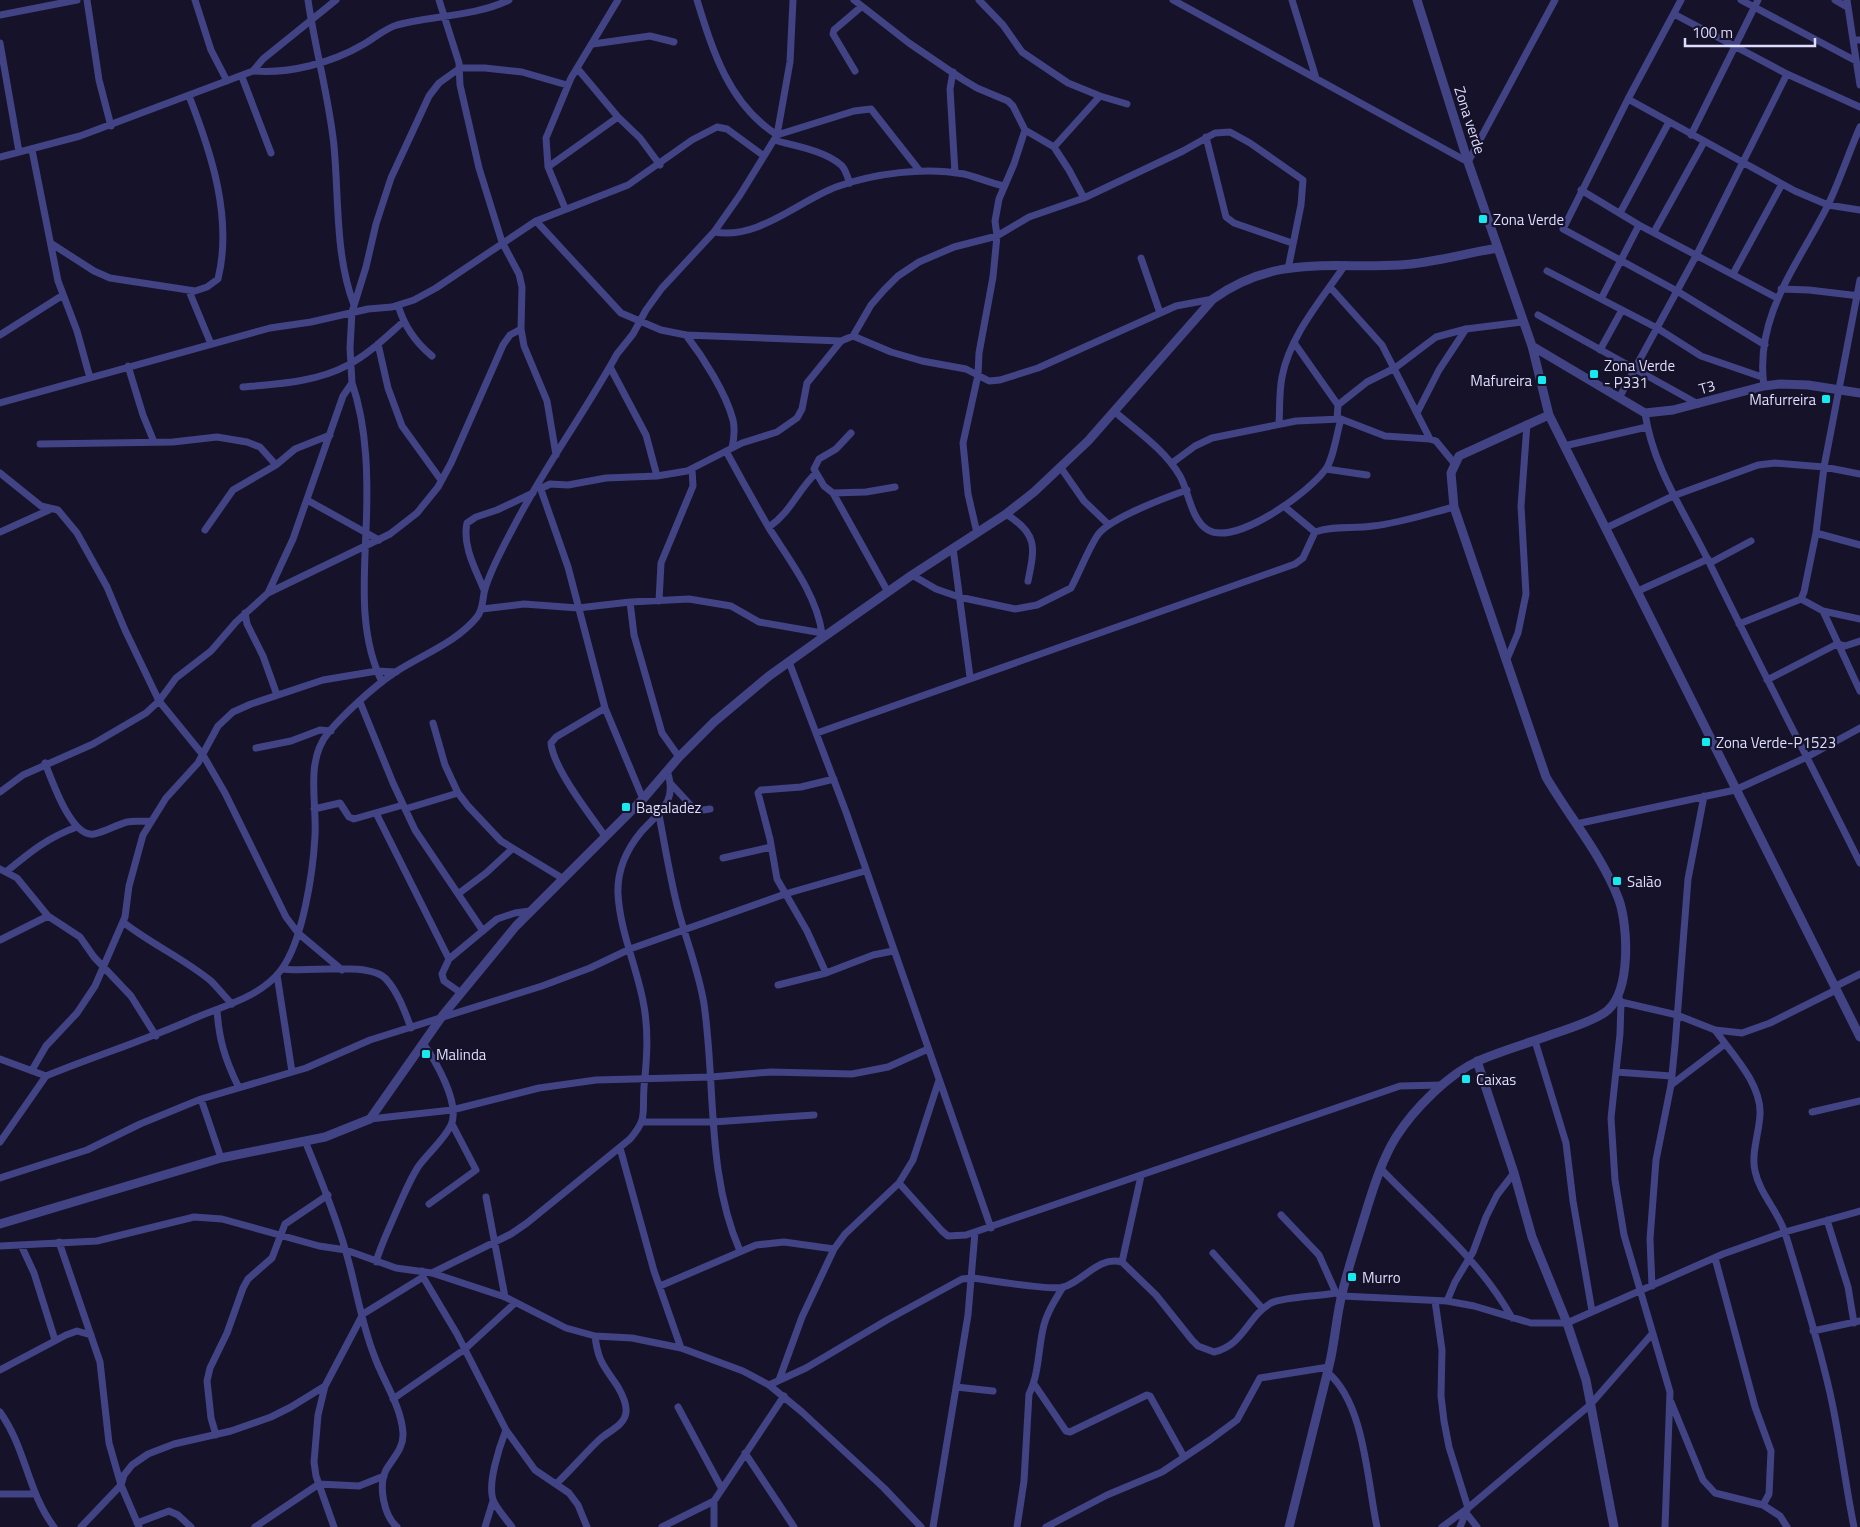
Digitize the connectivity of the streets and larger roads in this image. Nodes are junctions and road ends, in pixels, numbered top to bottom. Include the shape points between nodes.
1 (77, 0) edge
2 (87, 0) edge
3 (195, 0) edge
4 (308, 0) edge
5 (336, 0) edge
6 (439, 0) edge
7 (509, 0) edge
8 (697, 0) edge
9 (793, 0) edge
10 (854, 0) edge
11 (979, 0) edge
12 (1173, 0) edge
13 (1292, 0) edge
14 (1417, 0) edge
15 (1555, 0) edge
16 (1681, 0) edge
17 (1741, 0) edge
18 (1835, 0) edge
19 (617, 1) edge
20 (1756, 3) edge
21 (1847, 3) edge
22 (861, 6) junction
23 (1674, 14) junction
24 (0, 15) edge
25 (445, 17) junction
26 (311, 21) junction
27 (1856, 40) edge
28 (674, 42) dead end
29 (0, 43) edge
30 (593, 44) junction
31 (1735, 48) junction
32 (1856, 61) junction
33 (319, 64) junction
34 (460, 68) junction
35 (577, 68) junction
36 (253, 71) junction
37 (854, 71) dead end
38 (953, 72) junction
39 (1788, 74) junction
40 (242, 77) junction
41 (1316, 78) junction
42 (227, 81) junction
43 (1860, 84) edge
44 (567, 85) junction
45 (189, 96) junction
46 (1100, 96) junction
47 (1628, 99) junction
48 (1127, 104) dead end
49 (1860, 107) edge
50 (618, 117) junction
51 (1668, 122) junction
52 (110, 126) junction
53 (1860, 127) edge
54 (1025, 130) junction
55 (1691, 135) junction
56 (775, 137) junction
57 (1206, 137) junction
58 (1704, 142) junction
59 (1054, 148) junction
60 (32, 150) junction
61 (19, 152) junction
62 (271, 153) dead end
63 (764, 156) junction
64 (0, 157) edge
65 (1468, 162) junction
66 (1743, 163) junction
67 (660, 165) junction
68 (548, 167) junction
69 (919, 170) junction
70 (955, 173) junction
71 (850, 183) junction
72 (1782, 184) junction
73 (1004, 186) junction
74 (1581, 190) junction
75 (1084, 198) junction
76 (1828, 205) junction
77 (565, 208) junction
78 (1860, 210) edge
79 (1620, 213) junction
80 (536, 221) junction
81 (1640, 225) junction
82 (714, 232) junction
83 (1654, 232) junction
84 (997, 236) junction
85 (502, 242) junction
86 (1292, 243) junction
87 (52, 244) junction
88 (1498, 248) junction
89 (1697, 254) junction
90 (1141, 258) dead end
91 (1621, 261) junction
92 (1345, 265) junction
93 (1288, 269) junction
94 (1548, 271) dead end
95 (1733, 274) junction
96 (1860, 280) edge
97 (1330, 287) junction
98 (1781, 289) junction
99 (190, 291) junction
100 (1677, 291) junction
101 (63, 295) junction
102 (1858, 296) edge
103 (1777, 298) junction
104 (1214, 299) junction
105 (1601, 299) junction
106 (398, 305) junction
107 (353, 309) junction
108 (1622, 310) junction
109 (1160, 314) junction
110 (1538, 315) dead end
111 (641, 321) junction
112 (403, 322) junction
113 (1522, 322) junction
114 (522, 328) junction
115 (1657, 328) junction
116 (1466, 329) junction
117 (0, 335) edge
118 (686, 335) junction
119 (853, 336) junction
120 (841, 341) junction
121 (211, 344) junction
122 (378, 344) junction
123 (1295, 344) junction
124 (1765, 345) junction
125 (1532, 346) junction
126 (1600, 350) junction
127 (432, 356) dead end
128 (351, 364) junction
129 (128, 366) junction
130 (610, 367) junction
131 (1395, 368) junction
132 (1634, 368) junction
133 (978, 375) junction
134 (90, 378) junction
135 (1763, 381) junction
136 (352, 383) junction
137 (243, 387) dead end
138 (1840, 389) junction
139 (1860, 392) edge
140 (1619, 398) junction
141 (0, 403) edge
142 (1699, 404) junction
143 (1338, 405) junction
144 (1115, 412) junction
145 (1418, 413) junction
146 (1645, 413) junction
147 (1548, 415) junction
148 (1339, 419) junction
149 (1279, 424) junction
150 (1527, 424) junction
151 (1647, 427) junction
152 (851, 433) dead end
153 (330, 435) junction
154 (1430, 439) junction
155 (154, 442) junction
156 (40, 444) dead end
157 (1564, 446) junction
158 (729, 449) junction
159 (556, 455) junction
160 (1172, 463) junction
161 (1454, 463) junction
162 (276, 465) junction
163 (1060, 468) junction
164 (1824, 468) junction
165 (692, 469) junction
166 (1326, 469) junction
167 (0, 473) edge
168 (816, 473) junction
169 (1860, 474) edge
170 (1367, 475) dead end
171 (657, 476) junction
172 (441, 480) junction
173 (540, 487) junction
174 (896, 487) dead end
175 (1187, 490) junction
176 (533, 493) junction
177 (833, 493) junction
178 (1673, 496) junction
179 (307, 500) junction
180 (1285, 508) junction
181 (1454, 508) junction
182 (52, 509) junction
183 (1006, 514) junction
184 (1108, 524) junction
185 (769, 527) junction
186 (1606, 528) junction
187 (205, 530) dead end
188 (0, 532) edge
189 (366, 532) junction
190 (1315, 532) junction
191 (977, 533) junction
192 (1816, 533) junction
193 (379, 540) junction
194 (1751, 541) dead end
195 (1860, 545) edge
196 (365, 546) junction
197 (953, 548) junction
198 (1709, 561) junction
199 (912, 575) junction
200 (1028, 581) dead end
201 (484, 590) junction
202 (1638, 591) junction
203 (888, 592) junction
204 (268, 593) junction
205 (959, 597) junction
206 (1800, 599) junction
207 (659, 601) junction
208 (630, 602) junction
209 (578, 608) junction
210 (482, 609) junction
211 (1823, 611) junction
212 (245, 613) junction
213 (1860, 619) edge
214 (1739, 624) junction
215 (824, 635) junction
216 (1860, 641) edge
217 (1837, 644) junction
218 (1507, 659) junction
219 (789, 662) junction
220 (377, 671) junction
221 (396, 672) junction
222 (970, 677) junction
223 (1767, 680) junction
224 (382, 682) junction
225 (1860, 691) edge
226 (277, 695) junction
227 (159, 701) junction
228 (360, 702) junction
229 (604, 708) junction
230 (433, 723) dead end
231 (1860, 728) edge
232 (331, 731) junction
233 (817, 733) junction
234 (256, 748) dead end
235 (203, 755) junction
236 (679, 756) junction
237 (1807, 757) junction
238 (46, 763) junction
239 (667, 771) junction
240 (834, 779) junction
241 (672, 785) junction
242 (1735, 790) junction
243 (0, 792) edge
244 (458, 793) junction
245 (1704, 796) junction
246 (643, 798) junction
247 (404, 807) junction
248 (314, 809) junction
249 (710, 809) dead end
250 (376, 813) junction
251 (659, 815) junction
252 (151, 821) junction
253 (1576, 824) junction
254 (77, 827) junction
255 (605, 836) junction
256 (771, 847) junction
257 (512, 849) junction
258 (723, 858) dead end
259 (1860, 863) edge
260 (3, 871) edge
261 (865, 871) junction
262 (562, 878) junction
263 (458, 894) junction
264 (785, 894) junction
265 (530, 911) junction
266 (48, 916) junction
267 (123, 922) junction
268 (684, 930) junction
269 (483, 931) junction
270 (298, 934) junction
271 (0, 940) edge
272 (630, 949) junction
273 (893, 951) junction
274 (449, 959) junction
275 (104, 968) junction
276 (282, 969) junction
277 (342, 970) junction
278 (826, 973) junction
279 (1860, 974) edge
280 (277, 975) junction
281 (778, 985) dead end
282 (1835, 988) junction
283 (461, 993) junction
284 (1619, 999) junction
285 (232, 1004) junction
286 (217, 1010) junction
287 (443, 1015) junction
288 (1677, 1015) junction
289 (411, 1028) junction
290 (1715, 1030) junction
291 (156, 1036) junction
292 (1860, 1037) edge
293 (1535, 1041) junction
294 (423, 1043) junction
295 (1725, 1044) junction
296 (928, 1049) junction
297 (0, 1059) edge
298 (1477, 1061) junction
299 (32, 1070) junction
300 (292, 1072) junction
301 (1616, 1072) junction
302 (46, 1076) junction
303 (1671, 1076) junction
304 (711, 1077) junction
305 (645, 1079) junction
306 (939, 1080) junction
307 (1442, 1085) junction
308 (1670, 1085) junction
309 (238, 1086) junction
310 (200, 1099) junction
311 (1860, 1101) edge
312 (452, 1110) junction
313 (1812, 1112) dead end
314 (814, 1115) dead end
315 (370, 1119) junction
316 (643, 1122) junction
317 (713, 1122) junction
318 (452, 1124) junction
319 (305, 1141) junction
320 (0, 1142) edge
321 (620, 1148) junction
322 (221, 1158) junction
323 (1381, 1169) junction
324 (1514, 1172) junction
325 (1141, 1176) junction
326 (0, 1178) edge
327 (899, 1183) junction
328 (328, 1195) junction
329 (486, 1197) dead end
330 (429, 1204) dead end
331 (1860, 1211) edge
332 (1280, 1215) dead end
333 (1827, 1220) junction
334 (0, 1224) edge
335 (991, 1228) junction
336 (976, 1232) junction
337 (1786, 1232) junction
338 (281, 1233) junction
339 (60, 1242) junction
340 (495, 1242) junction
341 (22, 1245) junction
342 (0, 1246) edge
343 (834, 1249) junction
344 (346, 1250) junction
345 (740, 1251) junction
346 (1213, 1253) dead end
347 (1714, 1258) junction
348 (1469, 1260) junction
349 (376, 1262) junction
350 (1122, 1262) junction
351 (432, 1273) junction
352 (422, 1274) junction
353 (972, 1278) junction
354 (660, 1286) junction
355 (1652, 1286) junction
356 (1063, 1287) junction
357 (1639, 1291) junction
358 (1339, 1295) junction
359 (505, 1298) junction
360 (1435, 1301) junction
361 (1447, 1302) junction
362 (515, 1303) junction
363 (1263, 1309) junction
364 (1592, 1311) junction
365 (363, 1314) junction
366 (1512, 1318) junction
367 (1857, 1322) edge
368 (1567, 1323) junction
369 (1813, 1331) junction
370 (1652, 1334) junction
371 (91, 1335) junction
372 (595, 1336) junction
373 (55, 1340) junction
374 (681, 1348) junction
375 (465, 1349) junction
376 (1328, 1369) junction
377 (0, 1370) edge
378 (778, 1380) junction
379 (1034, 1384) junction
380 (769, 1385) junction
381 (325, 1386) junction
382 (956, 1387) junction
383 (993, 1391) dead end
384 (784, 1396) junction
385 (394, 1399) junction
386 (1671, 1402) junction
387 (1590, 1405) junction
388 (678, 1407) dead end
389 (0, 1412) edge
390 (506, 1430) junction
391 (216, 1435) junction
392 (745, 1453) junction
393 (1184, 1458) junction
394 (384, 1476) junction
395 (556, 1482) junction
396 (319, 1484) junction
397 (121, 1485) junction
398 (722, 1488) junction
399 (0, 1494) edge
400 (34, 1494) junction
401 (493, 1501) junction
402 (714, 1502) junction
403 (1764, 1505) junction
404 (1467, 1511) junction
405 (138, 1525) edge
406 (54, 1527) edge
407 (81, 1527) edge
408 (191, 1527) edge
409 (255, 1527) edge
410 (334, 1527) edge
411 (397, 1527) edge
412 (485, 1527) edge
413 (512, 1527) edge
414 (587, 1527) edge
415 (662, 1527) edge
416 (714, 1527) edge
417 (794, 1527) edge
418 (921, 1527) edge
419 (933, 1527) edge
420 (1017, 1527) edge
421 (1046, 1527) edge
422 (1289, 1527) edge
423 (1377, 1527) edge
424 (1442, 1527) edge
425 (1460, 1527) edge
426 (1476, 1527) edge
427 (1614, 1527) edge
428 (1665, 1527) edge
429 (1787, 1527) edge
430 (1854, 1527) edge

1 - 24 street
2 - 52 street via 99,80
3 - 42 street via 211,50
4 - 26 street
5 - 26 street
6 - 25 street
7 - 25 street via 478,12
8 - 56 street via 710,41 738,101
9 - 56 street via 790,62
10 - 22 street
11 - 46 street via 994,14 1022,52 1068,84
12 - 41 street
13 - 41 street
14 - 65 street, Zona verde
15 - 65 street
16 - 23 street
17 - 20 street
18 - 21 street
19 - 30 street
20 - 31 street
20 - 32 street
21 - 27 street
22 - 37 street via 834,30
22 - 38 street
23 - 31 street
23 - 47 street
25 - 33 street via 396,25 363,45
25 - 34 street
26 - 33 street
26 - 36 street via 263,59
27 - 32 street
28 - 30 street via 650,36
29 - 61 street
30 - 35 street
31 - 39 street
31 - 55 street
32 - 43 street
33 - 36 street
33 - 107 street via 326,85 344,266
34 - 44 street via 507,70
34 - 85 street via 460,85 472,142
34 - 107 street via 438,83 429,96 391,178
35 - 44 street
35 - 50 street
36 - 40 street
38 - 54 street via 977,88 1008,101
38 - 70 street via 950,88
39 - 49 street
39 - 66 street
40 - 42 street
40 - 62 street
41 - 65 street
42 - 45 street
44 - 68 street via 546,138
45 - 52 street
45 - 99 street via 212,162 223,232 218,279 207,287
46 - 48 street
46 - 59 street
47 - 51 street
47 - 74 street
50 - 67 street
50 - 68 street
51 - 55 street
51 - 79 street
52 - 60 street
53 - 76 street
54 - 59 street
54 - 73 street
55 - 58 street
56 - 63 street
56 - 69 street via 854,111 870,109
56 - 71 street via 836,162
57 - 75 street
57 - 86 street via 1226,217 1234,223
57 - 86 street via 1222,131 1230,132 1265,152 1303,180
58 - 66 street
58 - 83 street
59 - 75 street
60 - 61 street
60 - 87 street
61 - 64 street
63 - 67 street via 722,127 692,140
63 - 82 street
65 - 88 street, Zona verde
66 - 72 street
66 - 89 street
67 - 77 street via 628,185
68 - 77 street
69 - 70 street
69 - 71 street
70 - 73 street
71 - 82 street via 824,192 753,228 728,234
72 - 76 street
72 - 95 street
73 - 84 street via 995,221
74 - 79 street
74 - 91 street via 1562,228
75 - 84 street via 1029,217
76 - 78 street
76 - 98 street
77 - 80 street
79 - 81 street
80 - 85 street
80 - 111 street via 621,313
81 - 83 street
81 - 91 street
82 - 111 street via 662,288
83 - 89 street
84 - 119 street via 938,253 898,276 872,305
84 - 133 street
85 - 106 street via 436,288
85 - 114 street via 515,264 522,287
86 - 93 street
87 - 99 street via 110,278
87 - 101 street
88 - 92 street via 1402,265
88 - 113 street
89 - 95 street
89 - 100 street
90 - 109 street
91 - 100 street
91 - 105 street
92 - 93 street
92 - 97 street
93 - 104 street via 1249,277
94 - 105 street
95 - 103 street
96 - 102 street
97 - 123 street
97 - 131 street via 1382,345
98 - 102 street
98 - 103 street
99 - 121 street
100 - 115 street
100 - 124 street
101 - 117 street
101 - 134 street
102 - 138 street
103 - 124 street
104 - 109 street via 1176,306
104 - 144 street
105 - 108 street
106 - 107 street
106 - 112 street
107 - 121 street via 329,318 270,328
107 - 128 street
108 - 115 street
108 - 126 street
109 - 133 street via 1014,377 989,381
110 - 126 street
111 - 118 street via 661,330
111 - 130 street
112 - 122 street
112 - 127 street
113 - 116 street
113 - 125 street
114 - 159 street via 528,358 547,401
114 - 172 street via 510,335 503,345 463,439
115 - 132 street
115 - 135 street via 1701,356
116 - 131 street via 1428,341
116 - 145 street via 1439,370
118 - 120 street
118 - 158 street via 732,415 734,428
119 - 120 street
119 - 133 street via 891,352
120 - 158 street via 807,382 797,418 777,432
121 - 129 street
122 - 128 street
122 - 172 street via 388,388 402,426
123 - 143 street
123 - 149 street via 1282,377
124 - 135 street
125 - 140 street
125 - 147 street
126 - 132 street
128 - 136 street
128 - 137 street via 312,378
129 - 134 street
129 - 155 street
130 - 159 street
130 - 171 street via 646,435
131 - 143 street via 1367,382
131 - 145 street
132 - 140 street
132 - 142 street
133 - 191 street via 963,443 968,494
134 - 141 street
135 - 138 street, T3
135 - 142 street, T3
136 - 153 street via 343,396
136 - 189 street via 358,399 364,450
138 - 139 street, T3
138 - 164 street
140 - 146 street
142 - 146 street, T3
143 - 148 street
144 - 160 street
144 - 163 street
145 - 154 street
146 - 151 street
147 - 150 street
147 - 157 street
148 - 149 street
148 - 154 street via 1385,436
148 - 166 street
149 - 160 street via 1212,438
150 - 161 street via 1473,448
150 - 218 street via 1521,506 1526,594 1518,633
151 - 157 street
151 - 178 street
152 - 168 street via 836,449 818,459
153 - 162 street via 295,448
153 - 179 street
154 - 161 street via 1436,441
155 - 156 street
155 - 162 street via 217,437 247,442 260,447
157 - 186 street
158 - 165 street
158 - 185 street
159 - 173 street
160 - 175 street
161 - 181 street via 1451,473
162 - 187 street via 233,490
163 - 183 street
163 - 184 street via 1084,501
164 - 169 street
164 - 178 street via 1767,463
164 - 192 street
165 - 171 street
165 - 207 street via 693,486 661,564
166 - 170 street
166 - 180 street
167 - 182 street via 41,506
168 - 177 street
168 - 185 street via 780,519
171 - 173 street via 606,478
172 - 193 street via 417,513
173 - 176 street
173 - 209 street via 568,567
174 - 177 street
175 - 180 street via 1197,518 1208,530 1216,533 1261,521
175 - 184 street
176 - 201 street
176 - 201 street via 467,523 465,533
177 - 203 street
178 - 186 street
178 - 198 street
179 - 189 street
179 - 204 street
180 - 190 street
181 - 190 street via 1374,526 1334,527
181 - 218 street
182 - 188 street
182 - 227 street via 58,510 68,521 94,561
183 - 191 street
183 - 200 street via 1017,521 1032,540 1034,554
184 - 205 street via 1097,535 1067,592 1031,607 1015,609
185 - 215 street via 804,581
186 - 202 street
189 - 193 street
189 - 196 street
190 - 222 street via 1303,558 1295,564
191 - 197 street
192 - 195 street
192 - 206 street
193 - 196 street
194 - 198 street
196 - 204 street
196 - 220 street via 365,617
197 - 199 street
197 - 205 street
198 - 202 street
198 - 214 street
199 - 203 street
199 - 205 street via 936,589
201 - 210 street
202 - 242 street
203 - 215 street
204 - 212 street
205 - 222 street
206 - 211 street
206 - 214 street
207 - 208 street
207 - 215 street via 710,601 731,606 759,622
208 - 209 street
208 - 236 street via 634,635 662,733
209 - 210 street via 524,604
209 - 229 street
210 - 221 street via 460,632
211 - 213 street
211 - 217 street
212 - 226 street
212 - 227 street via 211,651 176,678
214 - 223 street
215 - 219 street
216 - 217 street via 1846,646
217 - 223 street
217 - 225 street
218 - 253 street via 1546,777
219 - 233 street
219 - 236 street via 714,722
220 - 221 street
220 - 224 street
220 - 226 street via 323,680
221 - 224 street
222 - 233 street
223 - 237 street
224 - 228 street
226 - 235 street via 226,717
227 - 235 street
227 - 238 street via 146,713 108,736
228 - 232 street
228 - 247 street
229 - 246 street
229 - 255 street via 556,737 552,743 554,756 564,776
230 - 244 street via 445,765
231 - 237 street
232 - 234 street via 320,730
232 - 248 street via 318,754 314,774
233 - 240 street
235 - 252 street
235 - 270 street via 286,918
236 - 239 street
237 - 242 street
237 - 259 street
238 - 243 street
238 - 254 street via 57,792
239 - 241 street
239 - 246 street
240 - 256 street via 758,793
240 - 261 street
241 - 249 street via 696,812
241 - 251 street
242 - 245 street
242 - 282 street
244 - 247 street
244 - 257 street via 500,841
245 - 253 street
245 - 288 street via 1688,879
246 - 255 street
247 - 250 street
247 - 263 street
248 - 250 street via 340,803 349,818
248 - 270 street via 311,868
250 - 274 street
251 - 268 street
251 - 272 street via 633,843 619,876 620,909
252 - 254 street via 128,822 94,834 85,833
252 - 267 street via 143,835
253 - 284 street via 1608,875 1619,900 1625,956
254 - 260 street via 46,841
255 - 262 street
256 - 258 street
256 - 264 street via 777,879
257 - 262 street
257 - 263 street
260 - 266 street via 17,878
261 - 264 street
261 - 273 street
262 - 265 street
263 - 269 street
264 - 268 street
264 - 278 street
265 - 269 street via 505,915
265 - 283 street
266 - 271 street
266 - 275 street via 80,936
267 - 275 street
267 - 285 street via 211,982
268 - 272 street
268 - 304 street via 702,995
269 - 274 street
270 - 276 street
270 - 277 street
272 - 287 street via 542,986
272 - 305 street via 647,1026
273 - 278 street
273 - 296 street
274 - 283 street via 442,974 444,981
275 - 291 street via 131,996
275 - 299 street via 77,1013 46,1046
276 - 277 street
276 - 280 street
277 - 289 street via 379,974 386,980
278 - 281 street
279 - 282 street
280 - 285 street
280 - 300 street
282 - 290 street via 1754,1030 1742,1033
282 - 292 street
283 - 287 street
284 - 288 street
284 - 293 street via 1607,1011
284 - 301 street
285 - 286 street
286 - 291 street
286 - 309 street via 223,1054
287 - 289 street
287 - 294 street
288 - 290 street
288 - 303 street
289 - 300 street via 370,1040
290 - 295 street
291 - 302 street
293 - 298 street
293 - 364 street via 1566,1143
294 - 312 street via 440,1068
294 - 315 street
295 - 308 street
295 - 337 street via 1759,1101 1754,1171 1762,1192
296 - 304 street via 888,1068 858,1073 770,1072
296 - 306 street
297 - 299 street
298 - 307 street
298 - 324 street
299 - 302 street
300 - 309 street
301 - 303 street
301 - 357 street via 1611,1118 1615,1180 1624,1235
302 - 320 street
303 - 308 street
304 - 305 street
304 - 317 street
305 - 312 street via 596,1080 540,1088
305 - 316 street
306 - 327 street via 913,1160
306 - 335 street
307 - 323 street via 1404,1126
307 - 325 street via 1400,1086
308 - 355 street via 1656,1160 1650,1239
309 - 310 street
310 - 322 street
310 - 326 street via 87,1150
311 - 313 street
312 - 315 street
312 - 318 street
314 - 317 street
315 - 319 street via 326,1137
316 - 317 street
316 - 321 street
317 - 345 street via 725,1207
318 - 330 street via 476,1170
318 - 349 street via 418,1166 405,1189
319 - 322 street
319 - 328 street
321 - 340 street via 527,1223
321 - 354 street
322 - 334 street
323 - 348 street
323 - 358 street
324 - 348 street via 1497,1195
324 - 368 street via 1532,1237
325 - 335 street
325 - 350 street
327 - 336 street via 948,1236
327 - 343 street via 845,1234
328 - 338 street via 285,1224
328 - 344 street
329 - 340 street
331 - 333 street
332 - 358 street via 1319,1255
333 - 337 street
333 - 367 street
335 - 336 street
336 - 353 street
337 - 347 street
337 - 369 street
338 - 339 street via 222,1219 194,1217 98,1241
338 - 344 street via 319,1246
338 - 391 street via 272,1258 253,1273 243,1288 210,1368 208,1399
339 - 341 street
339 - 371 street
340 - 351 street
340 - 359 street
341 - 342 street
341 - 373 street
343 - 345 street via 784,1242 756,1245
343 - 378 street via 802,1317
344 - 349 street
344 - 365 street
345 - 354 street
346 - 363 street
347 - 355 street
347 - 403 street via 1752,1399 1771,1451 1769,1494
348 - 361 street
348 - 366 street via 1497,1293
349 - 352 street
350 - 356 street via 1106,1262
350 - 363 street via 1156,1294 1192,1340 1214,1352 1234,1344
351 - 352 street
351 - 359 street
352 - 365 street
352 - 375 street
353 - 356 street
353 - 378 street via 952,1284 806,1368
353 - 382 street
354 - 374 street
355 - 357 street
356 - 379 street via 1043,1327
357 - 364 street
357 - 370 street
358 - 360 street
358 - 363 street via 1277,1300
358 - 376 street
359 - 362 street
360 - 361 street
360 - 404 street via 1442,1350 1444,1421
361 - 366 street via 1474,1306
362 - 372 street via 566,1328
362 - 375 street
364 - 368 street
365 - 381 street
365 - 385 street via 374,1355
366 - 368 street via 1531,1323
367 - 369 street
368 - 387 street via 1586,1380
369 - 430 street via 1830,1394
370 - 386 street
370 - 387 street
371 - 373 street via 77,1331
371 - 397 street via 104,1385 109,1444
372 - 374 street via 632,1338
372 - 395 street via 602,1367 619,1388 626,1404 626,1414 618,1426
373 - 377 street
374 - 380 street
375 - 385 street
375 - 390 street
376 - 393 street via 1260,1378 1237,1420
376 - 422 street
376 - 423 street via 1341,1385 1357,1425
378 - 380 street
379 - 393 street via 1066,1431 1070,1432 1150,1396
379 - 420 street via 1029,1394 1024,1481
380 - 384 street
381 - 391 street via 279,1413
381 - 396 street via 313,1452
382 - 383 street
382 - 419 street
384 - 392 street
384 - 418 street via 884,1488
385 - 394 street via 401,1417 403,1436 401,1447
386 - 403 street via 1703,1480 1715,1493
386 - 428 street
387 - 404 street
387 - 427 street
388 - 398 street
389 - 400 street via 16,1438
390 - 395 street via 535,1470
390 - 401 street via 496,1465
391 - 397 street via 174,1444 148,1454 132,1465
392 - 398 street
392 - 417 street
393 - 421 street via 1162,1472 1107,1495
394 - 396 street via 358,1486
394 - 411 street via 384,1502 389,1519
395 - 414 street via 570,1493
396 - 409 street
396 - 410 street
397 - 405 street
397 - 407 street
398 - 402 street
399 - 400 street
400 - 406 street
401 - 412 street
401 - 413 street
402 - 415 street
402 - 416 street
403 - 429 street via 1780,1516
404 - 424 street
404 - 425 street
404 - 426 street
405 - 408 street via 169,1511

